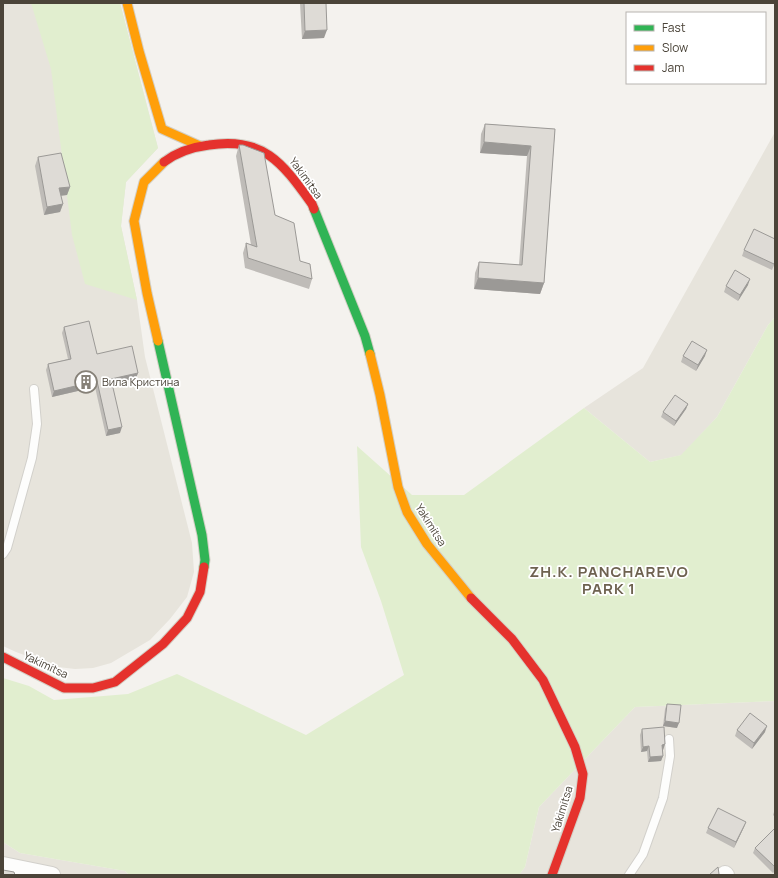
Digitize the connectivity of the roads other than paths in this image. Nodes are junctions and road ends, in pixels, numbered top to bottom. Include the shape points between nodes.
1 (127, 3) edge
2 (200, 146) junction
3 (34, 390) dead end
4 (3, 554) edge
5 (3, 658) edge
6 (669, 739) dead end
7 (3, 865) edge
8 (52, 875) edge
9 (552, 875) edge
10 (629, 875) edge

1 - 2 street via 162,129
2 - 5 street, Yakimitsa via 167,160 144,182 134,221 147,293 202,535 205,560 200,592 187,618 163,644 115,682 93,688 64,688
2 - 9 street, Yakimitsa via 240,143 267,153 285,168 312,204 365,336 398,487 407,512 427,544 470,596 512,639 543,680 557,708 575,747 583,774 580,798
3 - 4 lane via 38,424 32,458 7,548
6 - 10 lane via 670,756 663,798 642,854
7 - 8 street

